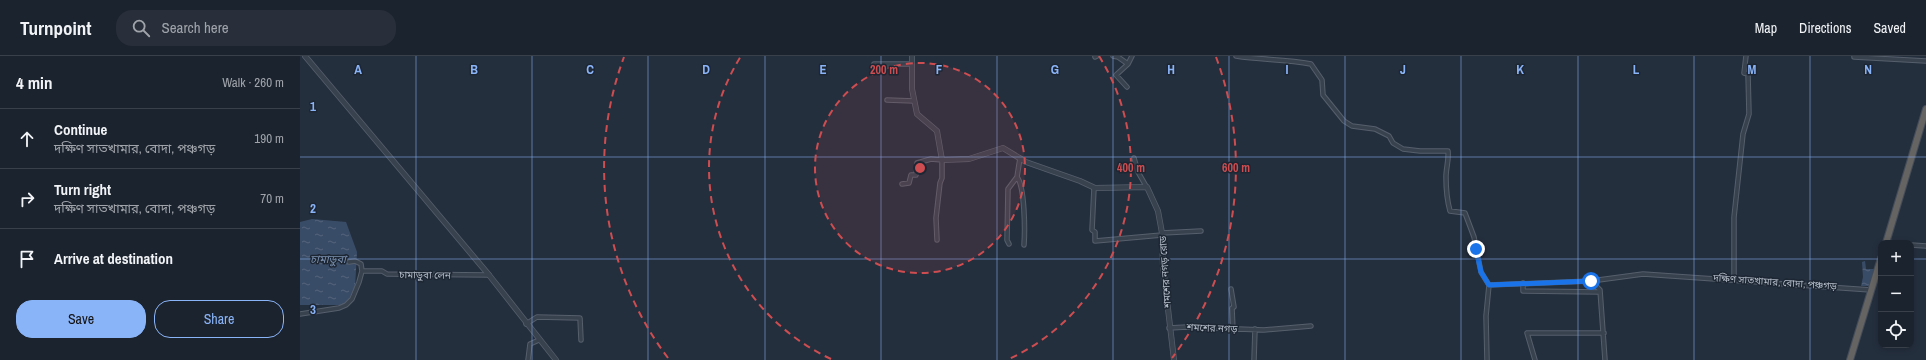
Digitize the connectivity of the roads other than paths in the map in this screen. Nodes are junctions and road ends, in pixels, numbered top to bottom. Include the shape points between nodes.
1 (305, 56) edge
2 (912, 56) edge
3 (1113, 56) edge
4 (1132, 56) edge
5 (1236, 56) edge
6 (1746, 56) edge
7 (1854, 56) edge
8 (1926, 61) edge
9 (874, 64) dead end
10 (912, 64) junction
11 (1128, 64) junction
12 (1127, 87) dead end
13 (887, 100) dead end
14 (914, 101) junction
15 (1926, 109) edge
16 (1020, 158) junction
17 (1134, 158) dead end
18 (942, 160) junction
19 (1017, 177) junction
20 (902, 184) dead end
21 (1147, 187) junction
22 (1094, 188) junction
23 (1201, 232) dead end
24 (1162, 234) junction
25 (937, 240) dead end
26 (1887, 240) edge
27 (1009, 244) dead end
28 (1024, 245) dead end
29 (1914, 245) edge
30 (1926, 246) edge
31 (349, 262) dead end
32 (1878, 268) edge
33 (362, 270) junction
34 (488, 275) junction
35 (1734, 280) junction
36 (1591, 281) junction
37 (1523, 283) junction
38 (1489, 285) junction
39 (1231, 289) dead end
40 (1871, 290) junction
41 (1600, 292) junction
42 (300, 314) edge
43 (526, 324) junction
44 (1311, 326) dead end
45 (1169, 328) junction
46 (1255, 329) junction
47 (1233, 330) junction
48 (1604, 333) junction
49 (539, 340) junction
50 (581, 340) dead end
51 (528, 360) edge
52 (556, 360) edge
53 (1174, 360) edge
54 (1254, 360) edge
55 (1487, 360) edge
56 (1535, 360) edge
57 (1605, 360) edge
58 (1850, 360) edge

1 - 34 street
2 - 10 street
3 - 11 street
4 - 11 street
5 - 38 street via 1263,60 1286,59 1311,64 1322,80 1323,95 1344,121 1352,126 1375,129 1389,136 1403,149 1448,151 1446,176 1450,212 1465,213 1474,237 1481,272
6 - 35 street via 1744,73 1748,74 1749,114 1743,134 1734,217
7 - 8 street
9 - 10 street
10 - 14 street
11 - 12 street via 1116,75
13 - 14 street
14 - 18 street via 917,114 937,131
15 - 26 highway
16 - 18 street via 1003,148 969,159
16 - 19 street
16 - 22 street
17 - 21 street via 1138,172
18 - 20 street via 930,159 917,163 916,175 911,175 909,183
18 - 25 street via 936,218
19 - 27 street via 1008,188
19 - 28 street via 1021,187
21 - 22 street
21 - 24 street, শমশের নগড় রোড via 1158,210
22 - 24 street via 1092,230 1095,232 1095,241
23 - 24 street
24 - 45 street, শমশের নগড় রোড
29 - 30 street
31 - 33 street, চামাডুবা লেন via 361,264
32 - 40 highway
33 - 34 street, চামাডুবা লেন via 382,271 387,274
33 - 42 street via 356,292 346,305
34 - 43 street
35 - 36 street, দক্ষিণ সাতখামার, বোদা, পঞ্চগড় via 1642,274
35 - 40 street, দক্ষিণ সাতখামার, বোদা, পঞ্চগড়
36 - 37 street
36 - 41 street
37 - 38 street
37 - 41 street via 1523,291
38 - 55 street via 1486,316
39 - 47 street via 1234,306
40 - 58 highway
41 - 48 street
43 - 49 street
43 - 50 street via 536,317 580,318
44 - 46 street, শমশের নগড়
45 - 47 street, শমশের নগড়
45 - 53 street, শমশের নগড় রোড
46 - 47 street, শমশের নগড়
46 - 54 street
48 - 56 street via 1527,333
48 - 57 street
49 - 51 street via 530,344
49 - 52 street

